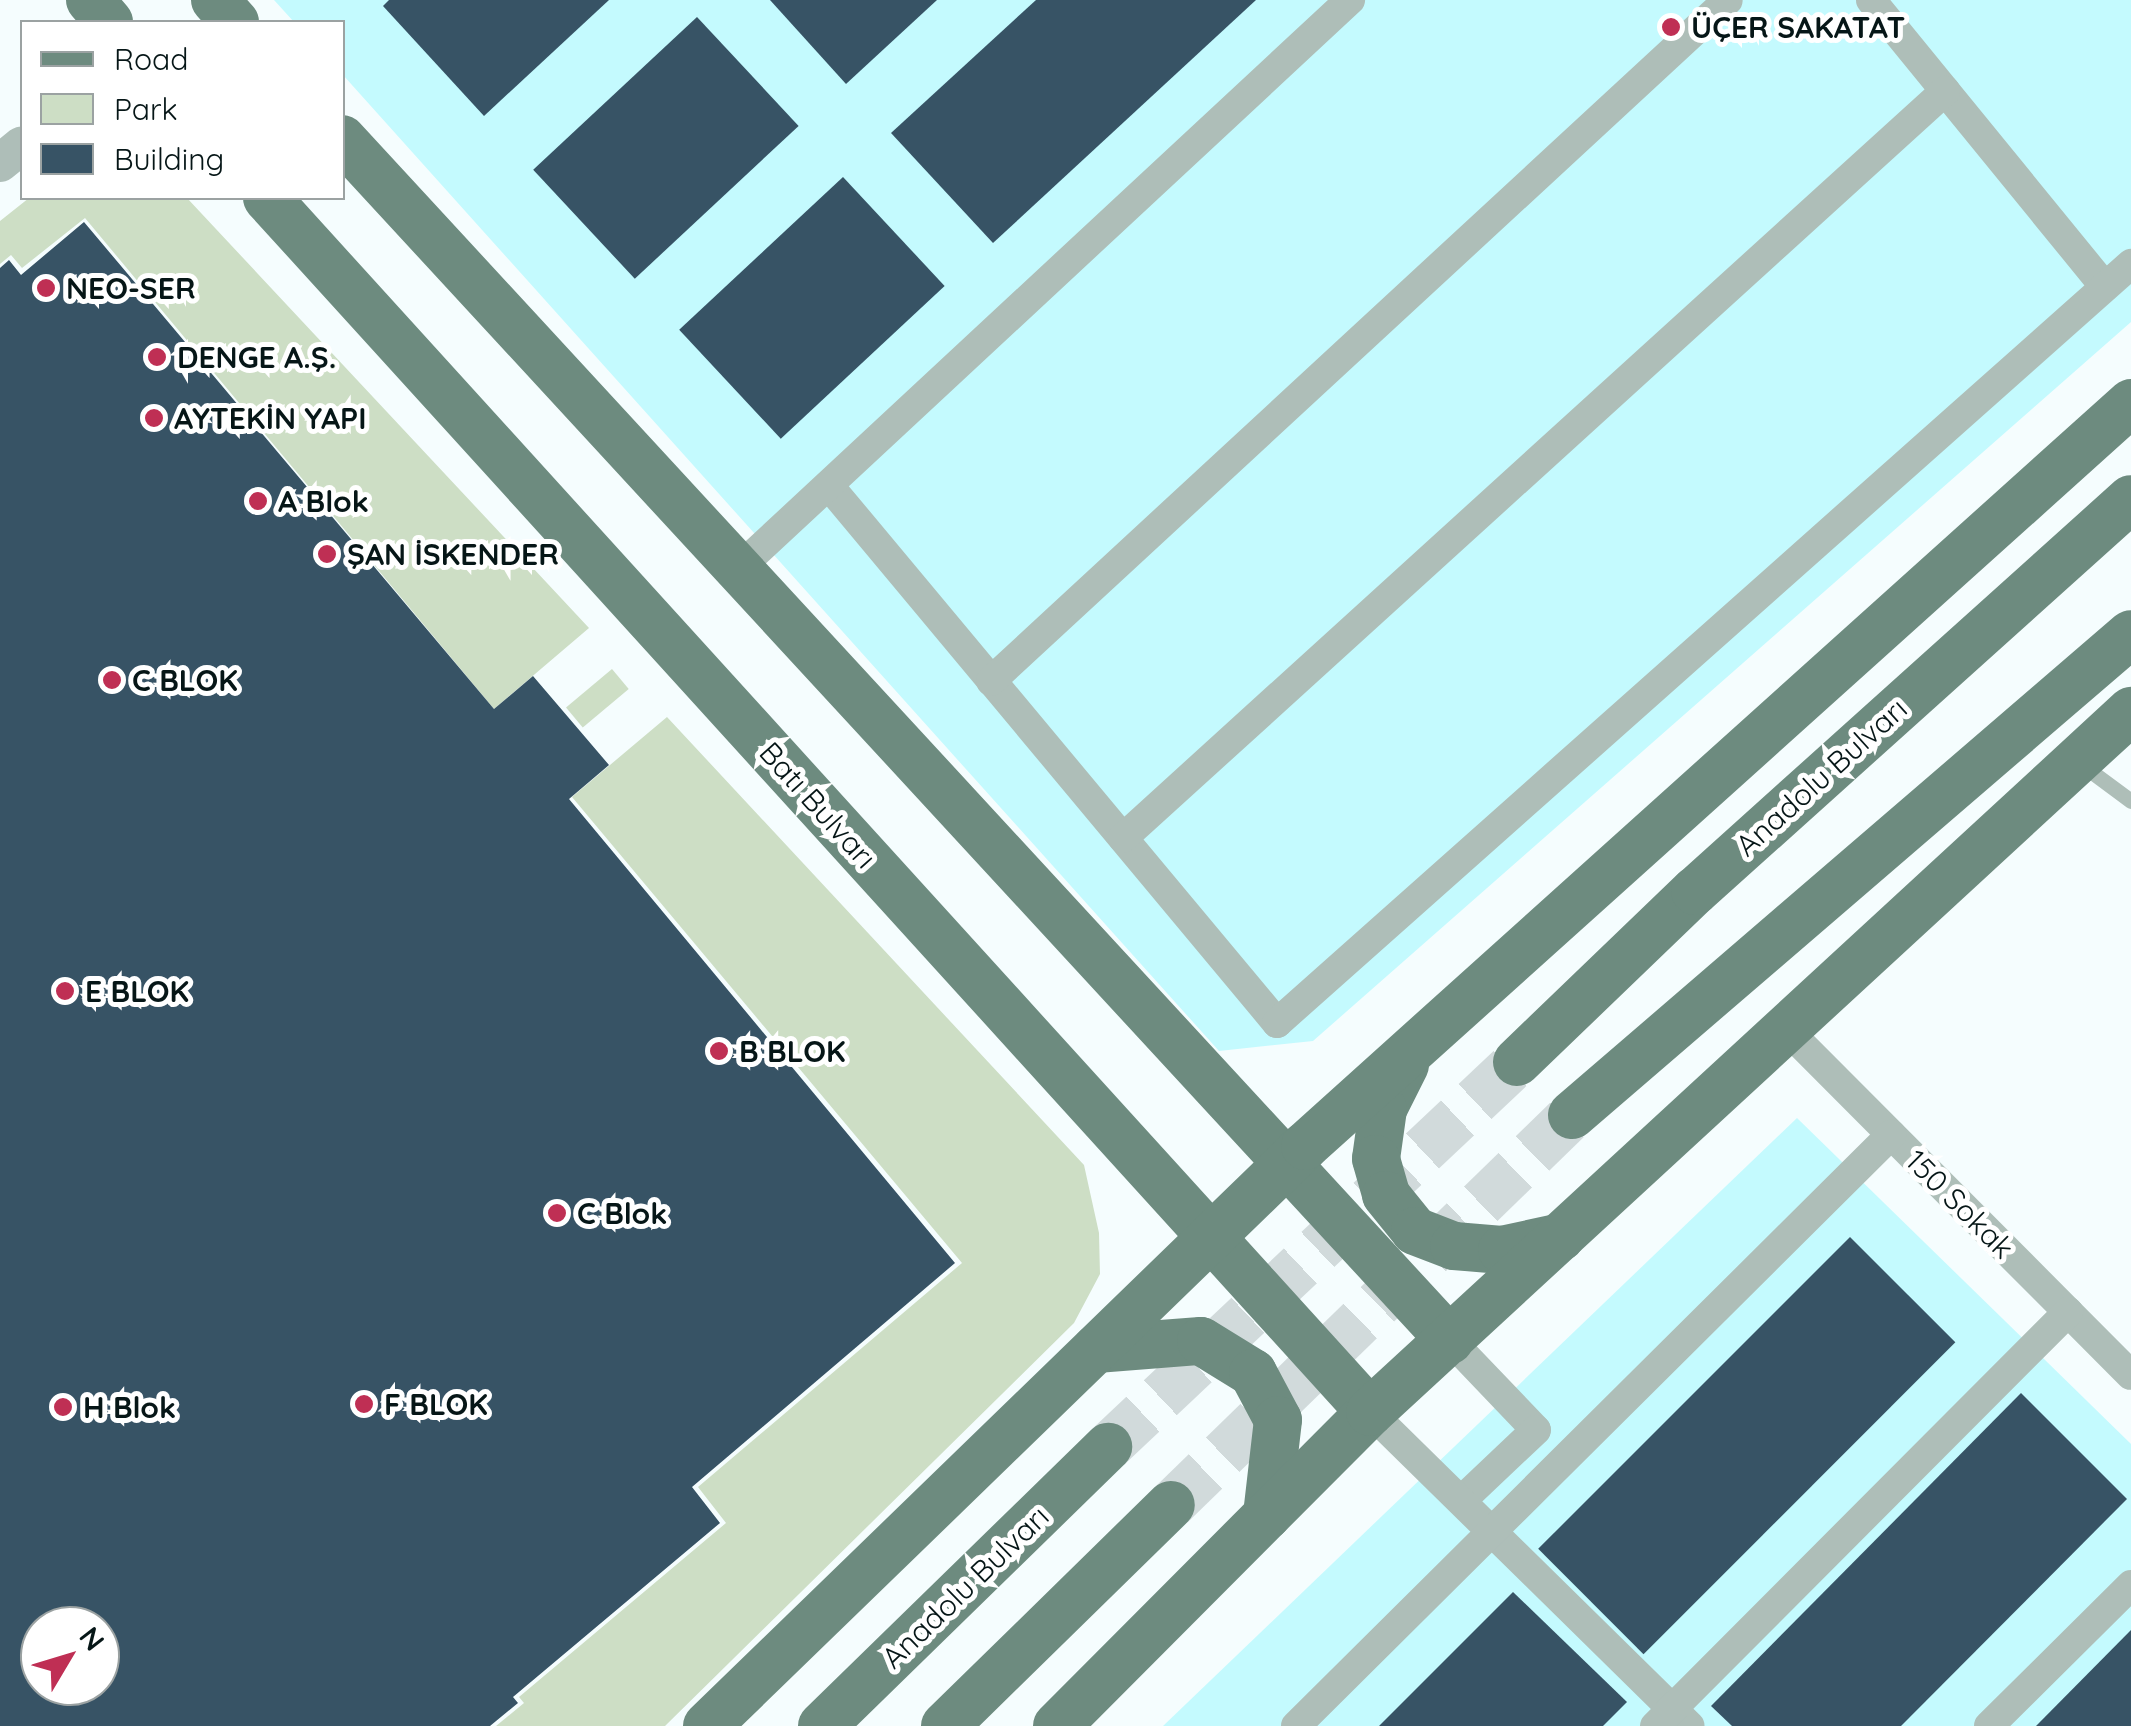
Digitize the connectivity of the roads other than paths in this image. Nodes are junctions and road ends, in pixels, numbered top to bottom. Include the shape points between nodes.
1 (90, 0) edge
2 (1350, 0) edge
3 (1728, 0) edge
4 (1870, 0) edge
5 (107, 20) edge
6 (1945, 91) junction
7 (345, 141) edge
8 (20, 147) edge
9 (0, 163) edge
10 (268, 200) edge
11 (2131, 264) edge
12 (2105, 287) junction
13 (2131, 403) edge
14 (830, 488) junction
15 (2131, 499) edge
16 (740, 568) junction
17 (2131, 634) edge
18 (991, 680) junction
19 (2131, 711) edge
20 (2078, 761) junction
21 (2131, 801) edge
22 (1123, 838) junction
23 (1788, 1032) junction
24 (1413, 1049) junction
25 (1517, 1062) tunnel mouth
26 (1572, 1115) tunnel mouth
27 (1891, 1135) junction
28 (1290, 1160) junction
29 (1564, 1236) junction
30 (1210, 1238) junction
31 (2068, 1312) junction
32 (1450, 1340) junction
33 (1096, 1349) junction
34 (2131, 1375) edge
35 (1370, 1412) junction
36 (1108, 1447) tunnel mouth
37 (1462, 1500) junction
38 (1171, 1505) tunnel mouth
39 (1267, 1515) junction
40 (1493, 1530) junction
41 (2131, 1585) edge
42 (1672, 1720) edge
43 (707, 1726) edge
44 (822, 1726) edge
45 (946, 1726) edge
46 (1057, 1726) edge
47 (1296, 1726) edge
48 (1988, 1726) edge

1 - 5 main road
2 - 14 street
3 - 18 street
4 - 6 street
6 - 12 street
6 - 22 street
7 - 16 main road
8 - 9 street
10 - 30 main road, Batı Bulvarı
11 - 12 street
12 - 22 street via 1277,1023
13 - 24 main road
14 - 16 street
14 - 18 street
15 - 25 main road, Anadolu Bulvarı via 1695,890
16 - 28 main road
17 - 26 main road
18 - 22 street
19 - 20 main road
20 - 21 lane
20 - 23 main road
23 - 27 street, 150 Sokak
23 - 29 main road
24 - 28 main road
24 - 29 main road via 1383,1109 1376,1159 1386,1195 1414,1231 1454,1246 1502,1250
27 - 31 street, 150 Sokak
27 - 40 street
28 - 30 main road
28 - 32 main road
29 - 32 main road
30 - 33 main road
30 - 35 main road, Batı Bulvarı
31 - 34 street, 150 Sokak
31 - 42 street
32 - 35 main road
32 - 37 street via 1536,1430
33 - 39 main road via 1201,1341 1253,1373 1278,1420
33 - 43 main road
35 - 37 street
35 - 39 main road
36 - 44 main road, Anadolu Bulvarı
37 - 40 street
38 - 45 main road
39 - 46 main road
40 - 42 street
40 - 47 street
41 - 48 street

